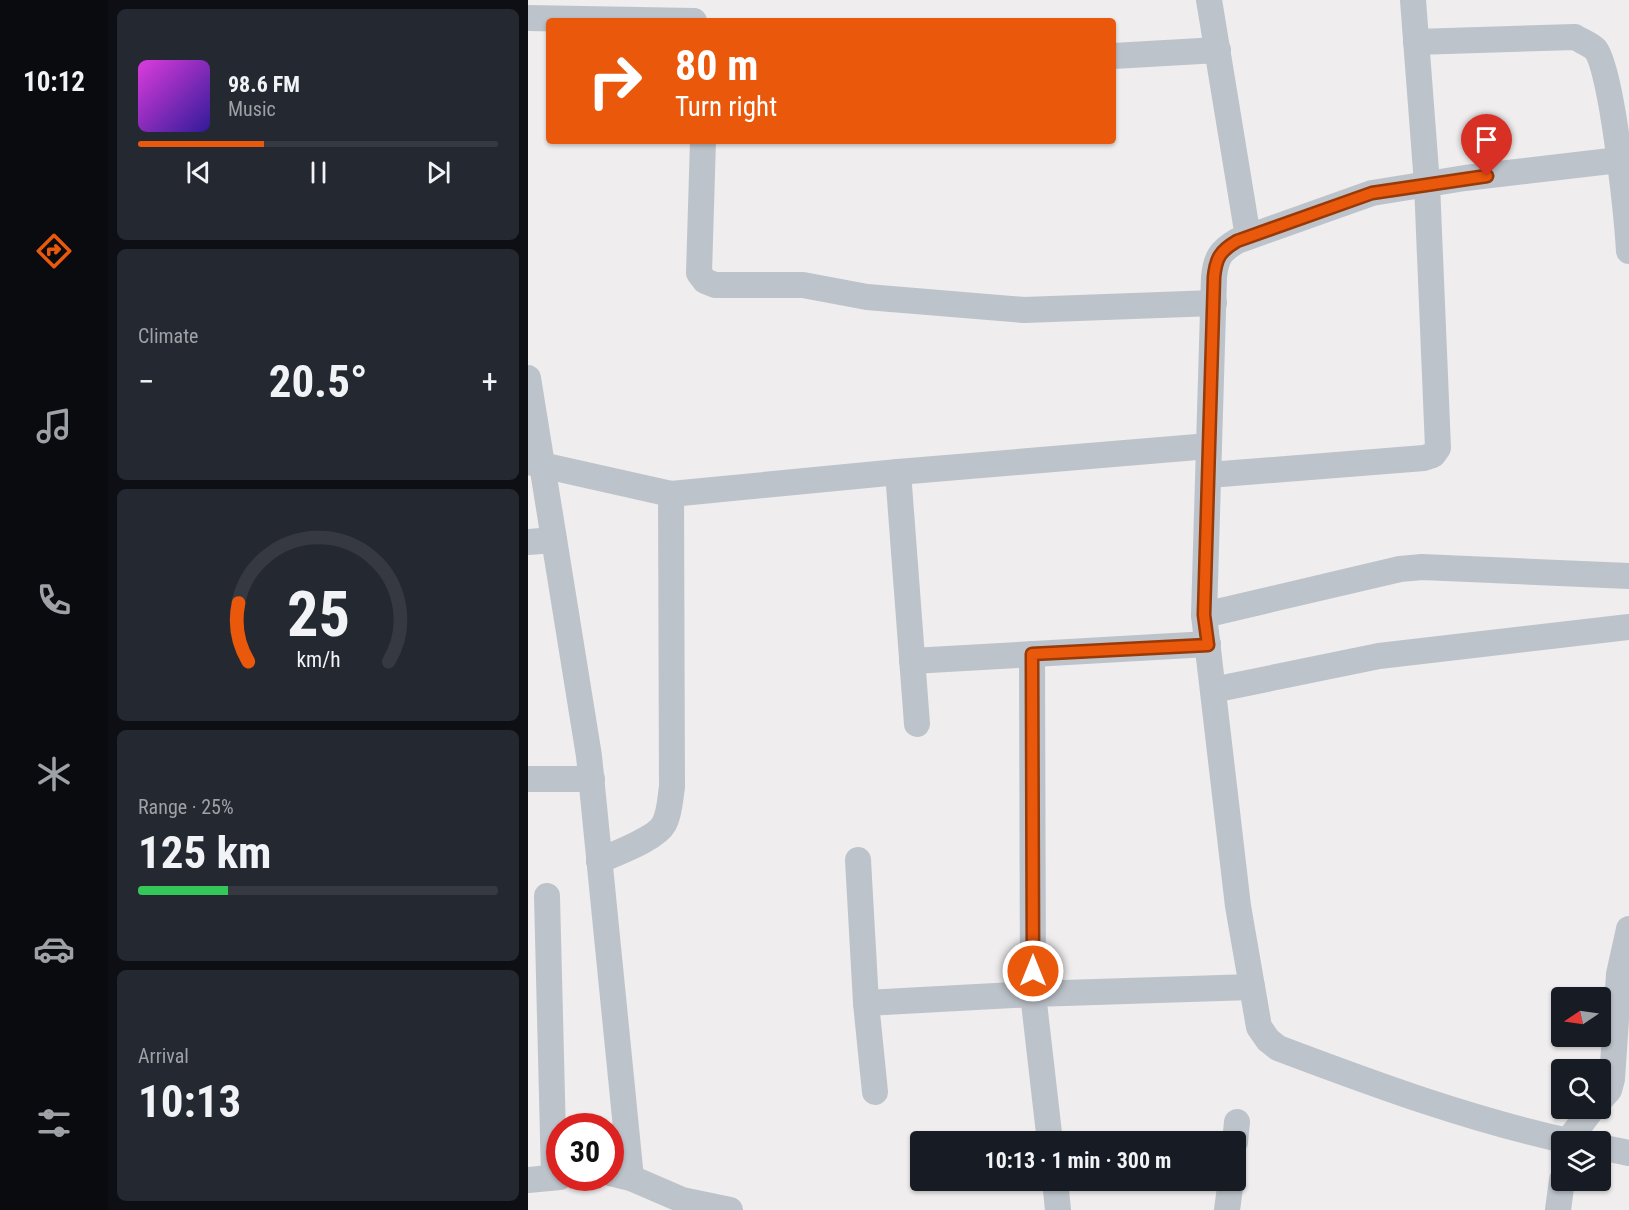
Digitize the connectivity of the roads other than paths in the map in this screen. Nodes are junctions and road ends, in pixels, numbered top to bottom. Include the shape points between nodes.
1 (1209, 0) edge
2 (1413, 0) edge
3 (528, 18) edge
4 (546, 18) edge
5 (1416, 42) junction
6 (1218, 50) junction
7 (1116, 56) edge
8 (703, 144) edge
9 (1619, 160) junction
10 (1427, 184) junction
11 (1248, 237) junction
12 (1629, 251) edge
13 (1214, 303) junction
14 (528, 378) edge
15 (1209, 446) junction
16 (535, 462) edge
17 (898, 472) junction
18 (1209, 475) junction
19 (671, 494) junction
20 (554, 540) junction
21 (528, 542) edge
22 (1629, 576) edge
23 (1204, 615) junction
24 (1629, 627) edge
25 (1208, 645) junction
26 (1032, 654) junction
27 (912, 661) junction
28 (1213, 690) junction
29 (917, 724) dead end
30 (528, 779) edge
31 (592, 779) junction
32 (858, 860) dead end
33 (599, 861) junction
34 (547, 896) dead end
35 (1629, 929) edge
36 (1252, 987) junction
37 (1033, 994) junction
38 (866, 1003) junction
39 (1611, 1083) edge
40 (875, 1092) dead end
41 (555, 1113) edge
42 (617, 1113) edge
43 (1049, 1131) edge
44 (1551, 1137) edge
45 (1611, 1149) edge
46 (1629, 1153) edge
47 (624, 1176) edge
48 (546, 1178) edge
49 (528, 1180) edge
50 (1055, 1191) edge
51 (1229, 1191) edge
52 (1561, 1191) edge
53 (682, 1205) edge
54 (730, 1210) edge
55 (1058, 1210) edge
56 (1227, 1210) edge
57 (1558, 1210) edge

1 - 6 street
2 - 5 street
3 - 4 street
5 - 9 street via 1575,37 1595,50 1604,67
5 - 10 street
6 - 7 street
6 - 11 street
8 - 13 street via 699,273 715,285 803,285 867,297 1024,310
9 - 10 street
9 - 12 street
10 - 11 street via 1372,193
10 - 18 street via 1438,448 1433,456
11 - 13 street via 1221,250 1216,262
13 - 15 street
14 - 16 street
15 - 17 street
15 - 18 street
16 - 19 street
16 - 20 street
17 - 19 street
17 - 27 street
18 - 23 street
19 - 33 street via 669,807 664,825 653,835
20 - 21 street
20 - 31 street
22 - 23 street via 1400,569
23 - 25 street
24 - 28 street via 1379,656
25 - 26 street
25 - 28 street
26 - 27 street
26 - 37 street
27 - 29 street
28 - 36 street via 1238,906
30 - 31 street
31 - 33 street
32 - 38 street
33 - 42 street
34 - 41 street
35 - 39 street via 1620,974
36 - 37 street
36 - 44 street via 1259,1027 1278,1048 1399,1094
37 - 38 street
37 - 43 street
38 - 40 street
45 - 46 street
47 - 53 street
48 - 49 street
50 - 55 street
51 - 56 street
52 - 57 street
53 - 54 street

